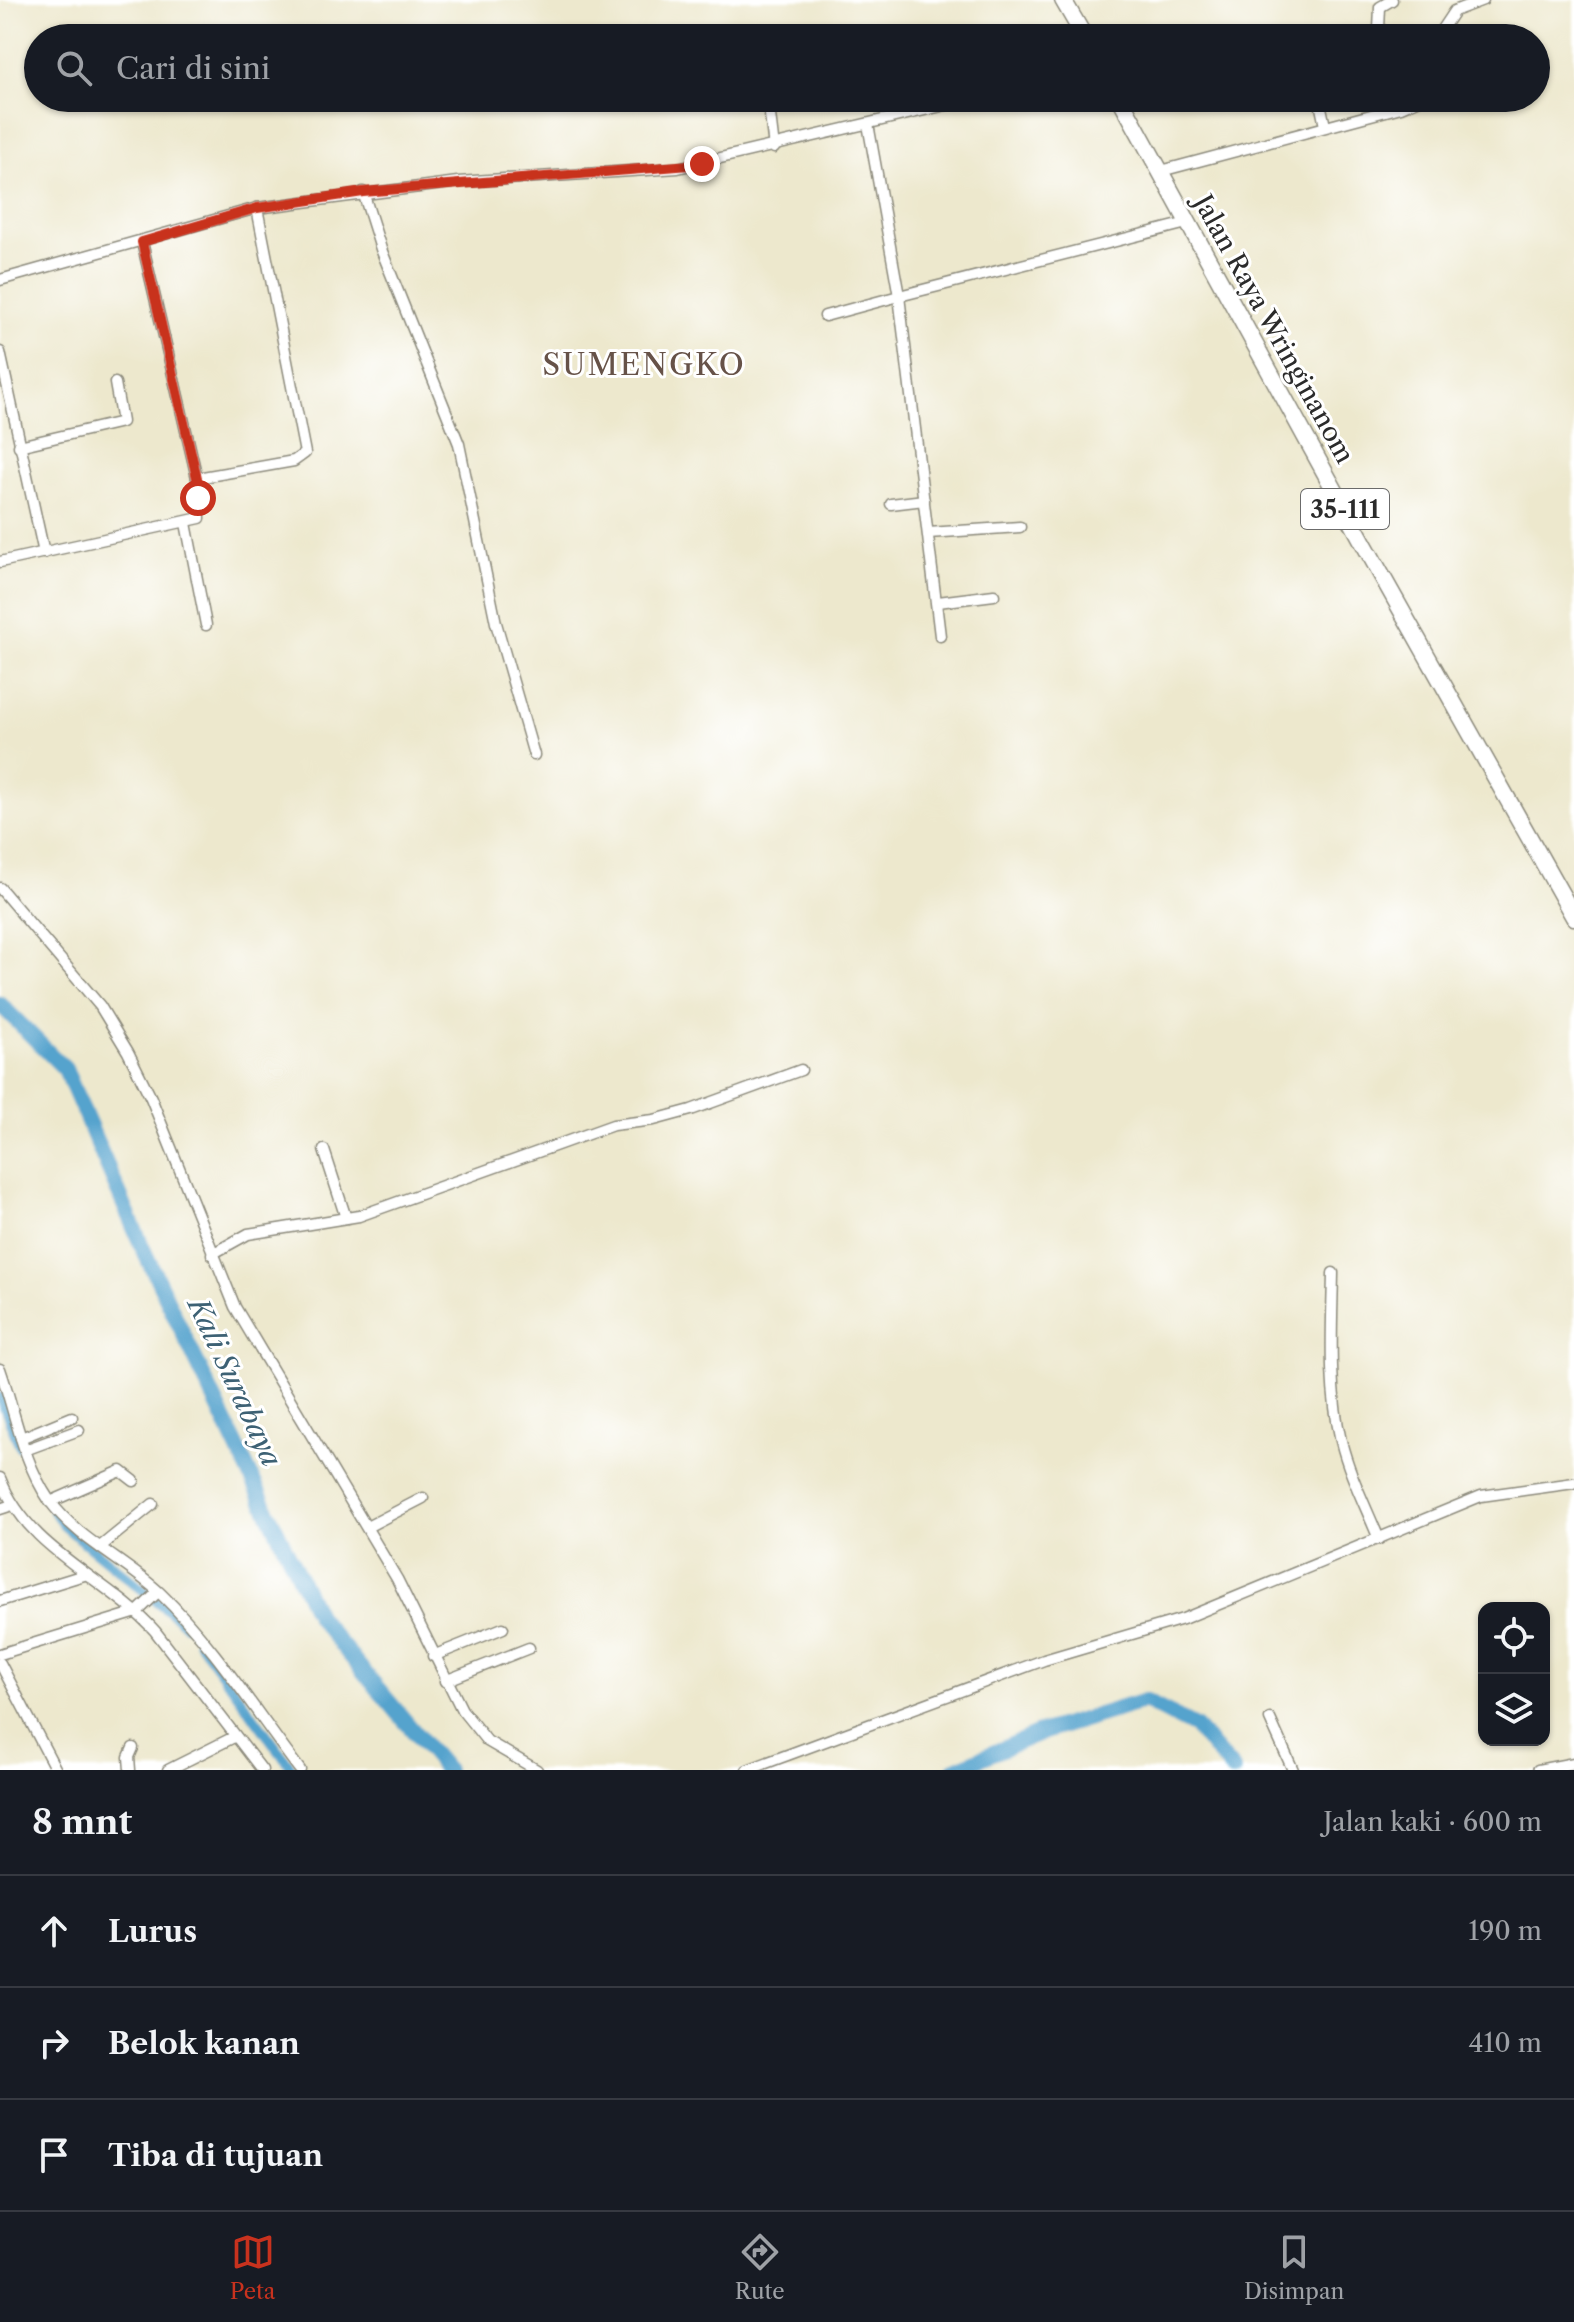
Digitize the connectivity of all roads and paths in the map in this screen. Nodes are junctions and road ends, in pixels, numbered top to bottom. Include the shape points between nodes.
1 (1063, 0) edge
2 (1392, 0) edge
3 (1483, 0) edge
4 (1454, 5) edge
5 (1077, 24) edge
6 (1379, 24) edge
7 (1444, 24) edge
8 (770, 112) edge
9 (918, 112) edge
10 (1129, 112) edge
11 (1322, 112) edge
12 (1381, 112) edge
13 (868, 124) junction
14 (1325, 126) junction
15 (774, 148) junction
16 (1161, 171) junction
17 (363, 192) junction
18 (257, 208) junction
19 (1187, 223) junction
20 (142, 242) junction
21 (0, 280) edge
22 (899, 296) junction
23 (825, 316) dead end
24 (0, 352) edge
25 (115, 383) dead end
26 (19, 446) junction
27 (197, 478) junction
28 (924, 500) junction
29 (891, 504) dead end
30 (186, 523) junction
31 (1020, 527) dead end
32 (928, 533) junction
33 (44, 553) junction
34 (0, 562) edge
35 (994, 595) dead end
36 (938, 602) junction
37 (206, 625) dead end
38 (940, 636) dead end
39 (534, 755) dead end
40 (0, 888) edge
41 (1574, 917) edge
42 (801, 1070) dead end
43 (324, 1150) dead end
44 (346, 1218) junction
45 (212, 1254) junction
46 (1333, 1273) dead end
47 (0, 1369) edge
48 (8, 1413) edge
49 (72, 1417) dead end
50 (79, 1430) dead end
51 (21, 1438) junction
52 (25, 1450) junction
53 (0, 1478) edge
54 (134, 1481) dead end
55 (1574, 1483) edge
56 (423, 1498) dead end
57 (50, 1502) junction
58 (153, 1504) dead end
59 (12, 1505) junction
60 (0, 1509) edge
61 (367, 1527) junction
62 (1379, 1539) junction
63 (100, 1547) junction
64 (84, 1575) junction
65 (157, 1593) junction
66 (0, 1601) edge
67 (140, 1611) junction
68 (503, 1628) dead end
69 (529, 1648) dead end
70 (0, 1654) edge
71 (433, 1656) junction
72 (0, 1663) edge
73 (445, 1681) junction
74 (1270, 1719) dead end
75 (234, 1737) junction
76 (133, 1748) dead end
77 (1574, 1763) edge
78 (56, 1770) edge
79 (130, 1770) edge
80 (168, 1770) edge
81 (262, 1770) edge
82 (300, 1770) edge
83 (537, 1770) edge
84 (747, 1770) edge
85 (1293, 1770) edge
86 (1538, 1770) edge

1 - 5 main road
2 - 6 street via 1380,7
3 - 4 street
4 - 7 street
8 - 15 street
9 - 13 street
10 - 16 main road, Jalan Raya Wringinanom / 35-111
11 - 14 street
12 - 14 street
13 - 15 street
13 - 22 street
14 - 16 street
15 - 17 street via 657,170
16 - 19 main road, Jalan Raya Wringinanom / 35-111
17 - 18 street
17 - 39 street via 459,444 496,623
18 - 20 street
18 - 27 street via 305,453 294,461
19 - 22 street
19 - 41 main road, Jalan Raya Wringinanom / 35-111
20 - 21 street
20 - 27 street
22 - 23 street
22 - 28 street
24 - 26 street
25 - 26 street via 122,422
26 - 33 street
27 - 30 street via 200,518
28 - 29 street
28 - 32 street
30 - 33 street
30 - 37 street
31 - 32 street
32 - 36 street
33 - 34 street
35 - 36 street
36 - 38 street
40 - 45 street via 100,1006 128,1052
42 - 44 street via 691,1110 605,1128
43 - 44 street
44 - 45 street via 248,1234
45 - 61 street via 243,1321
46 - 62 street via 1335,1413 1341,1444
47 - 48 street
48 - 51 street
49 - 51 street
50 - 52 street
51 - 52 street
52 - 57 street
53 - 59 street
54 - 57 street via 121,1471
55 - 62 street via 1481,1496
56 - 61 street
57 - 63 street
58 - 63 street
59 - 60 street
59 - 64 street via 40,1538
61 - 71 street
62 - 84 street via 1183,1619 1044,1660
63 - 65 street
64 - 66 street
64 - 67 street
65 - 67 street
65 - 82 street via 204,1643
67 - 70 street
67 - 75 street
68 - 71 street
69 - 73 street
71 - 73 street
72 - 78 street
73 - 83 street via 487,1741
74 - 85 street
75 - 80 street
75 - 81 street
76 - 79 street
77 - 86 street

